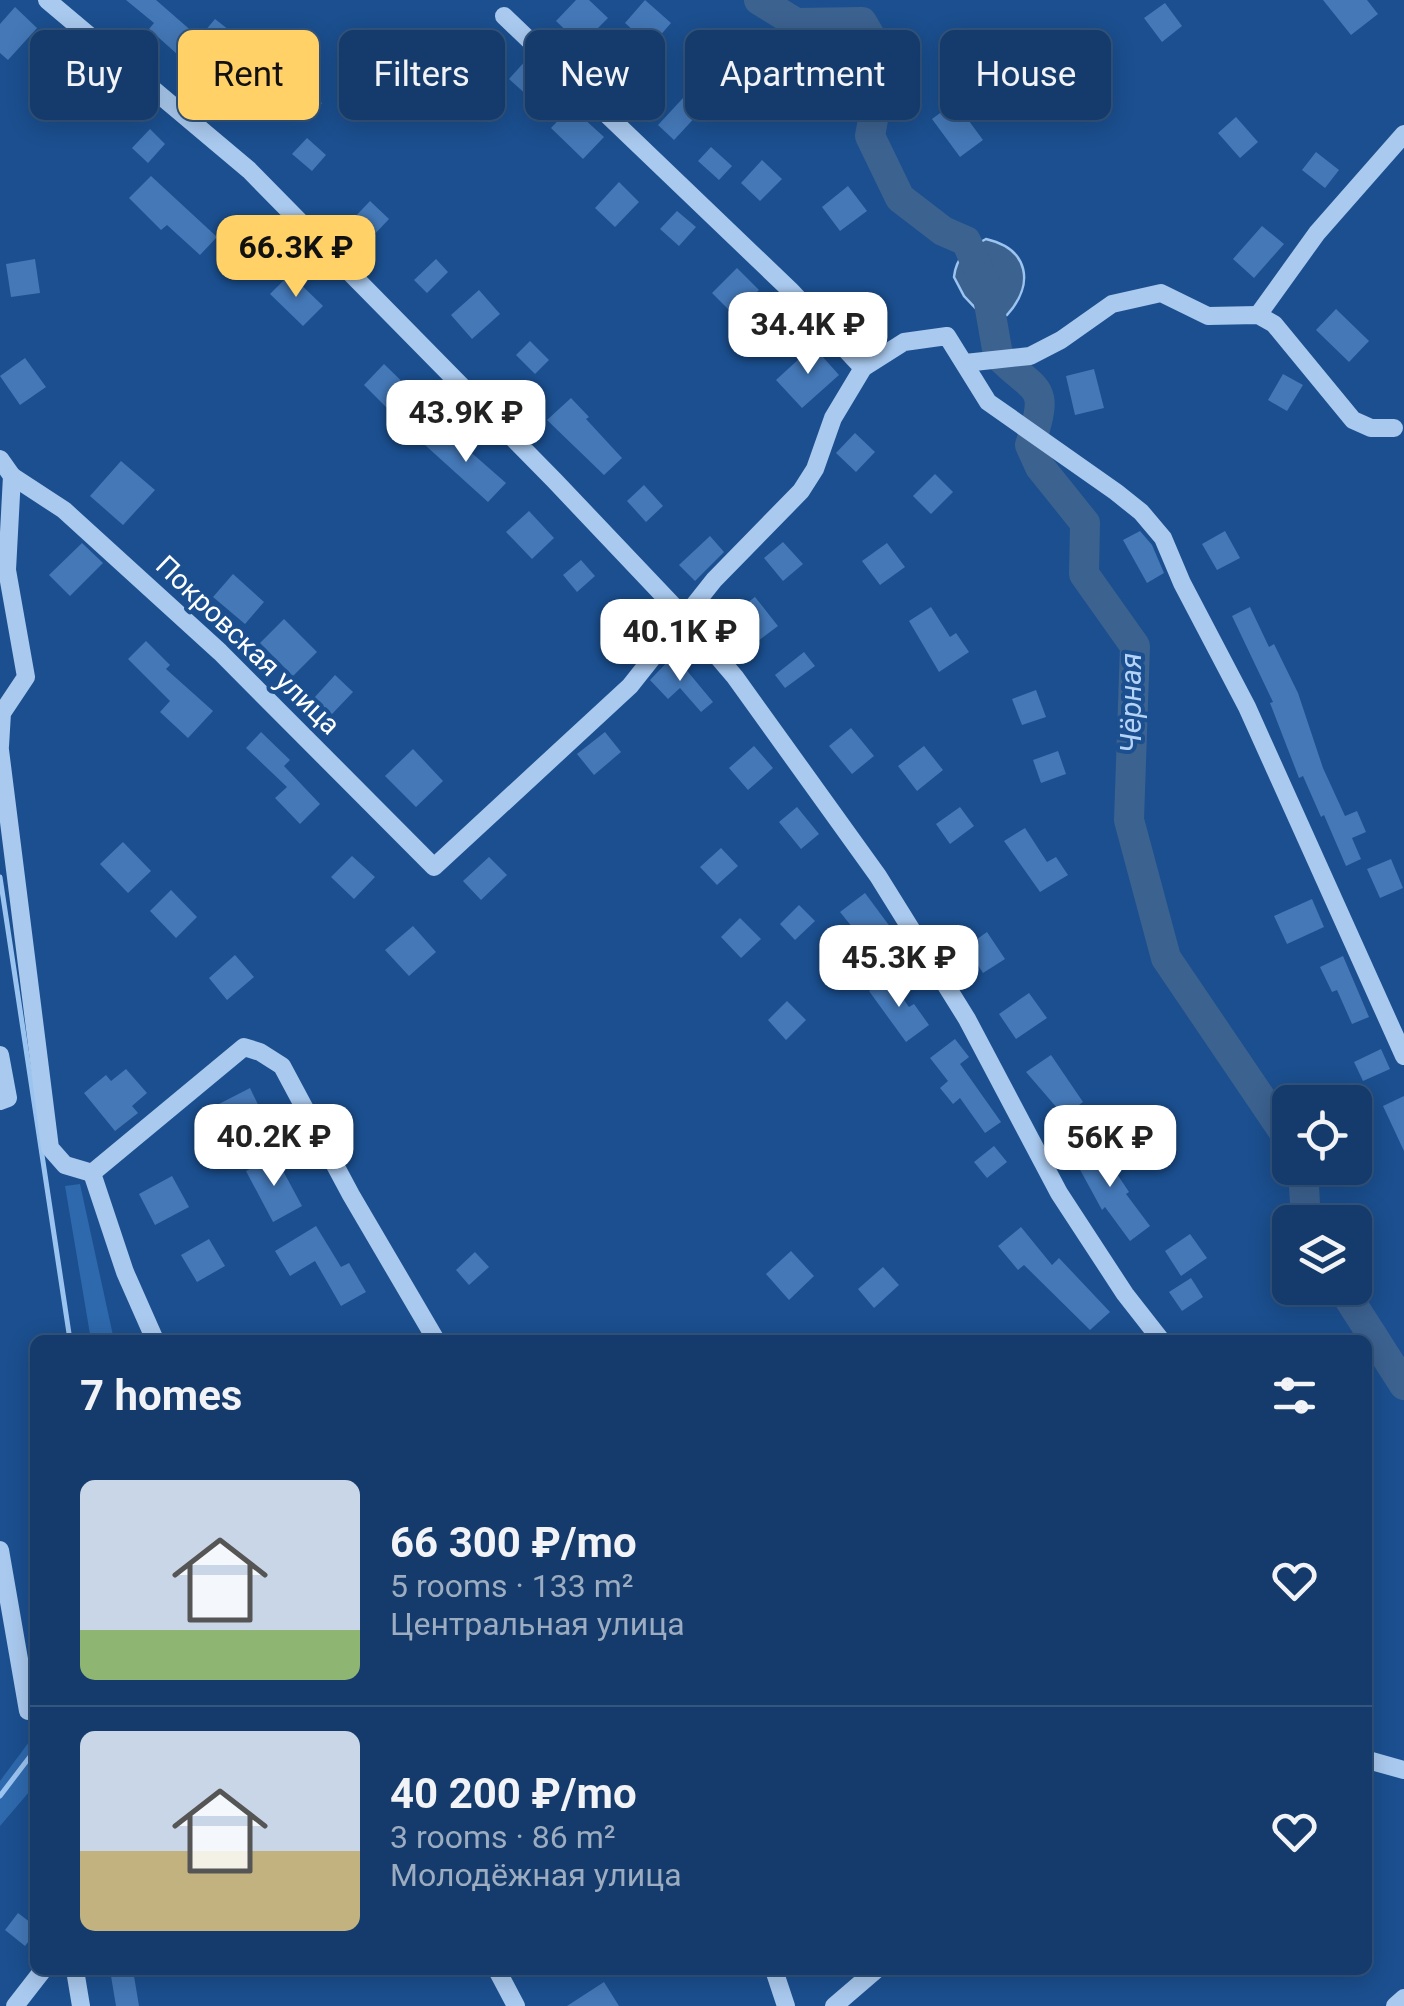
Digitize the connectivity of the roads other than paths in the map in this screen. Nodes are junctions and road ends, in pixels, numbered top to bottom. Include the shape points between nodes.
1 (46, 0) edge
2 (504, 16) dead end
3 (1404, 134) edge
4 (1258, 315) junction
5 (965, 363) junction
6 (863, 368) junction
7 (1394, 428) dead end
8 (0, 459) edge
9 (12, 476) junction
10 (683, 616) junction
11 (0, 748) edge
12 (0, 1055) edge
13 (1404, 1056) edge
14 (0, 1101) edge
15 (92, 1173) junction
16 (154, 1335) edge
17 (433, 1335) edge
18 (1156, 1335) edge
19 (0, 1550) edge
20 (28, 1711) dead end
21 (1372, 1761) edge
22 (1404, 1770) edge
23 (39, 1975) edge
24 (76, 1975) edge
25 (500, 1975) edge
26 (776, 1975) edge
27 (870, 1975) edge
28 (1404, 1998) edge
29 (15, 2006) edge
30 (81, 2006) edge
31 (516, 2006) edge
32 (786, 2006) edge
33 (834, 2006) edge
34 (1395, 2006) edge

1 - 10 street via 249,170
2 - 6 street
3 - 4 street via 1317,233
4 - 5 street via 1208,316 1161,293 1112,304 1030,356
4 - 7 street via 1274,324 1353,420
5 - 6 street via 947,336 904,342
5 - 13 street via 990,402 1140,512 1164,538
6 - 10 street via 801,491
8 - 9 street
9 - 10 street, Покровская улица via 64,510 220,652 434,868 630,686
9 - 11 street via 7,570 26,677 2,713
10 - 18 street via 878,876 967,1020 1059,1194
11 - 15 street via 50,1148 65,1166
12 - 14 street via 8,1098
15 - 16 street
15 - 17 street via 244,1047 260,1052 282,1066
19 - 20 street
21 - 22 street
23 - 29 street
24 - 30 street
25 - 31 street
26 - 32 street
27 - 33 street
28 - 34 street

